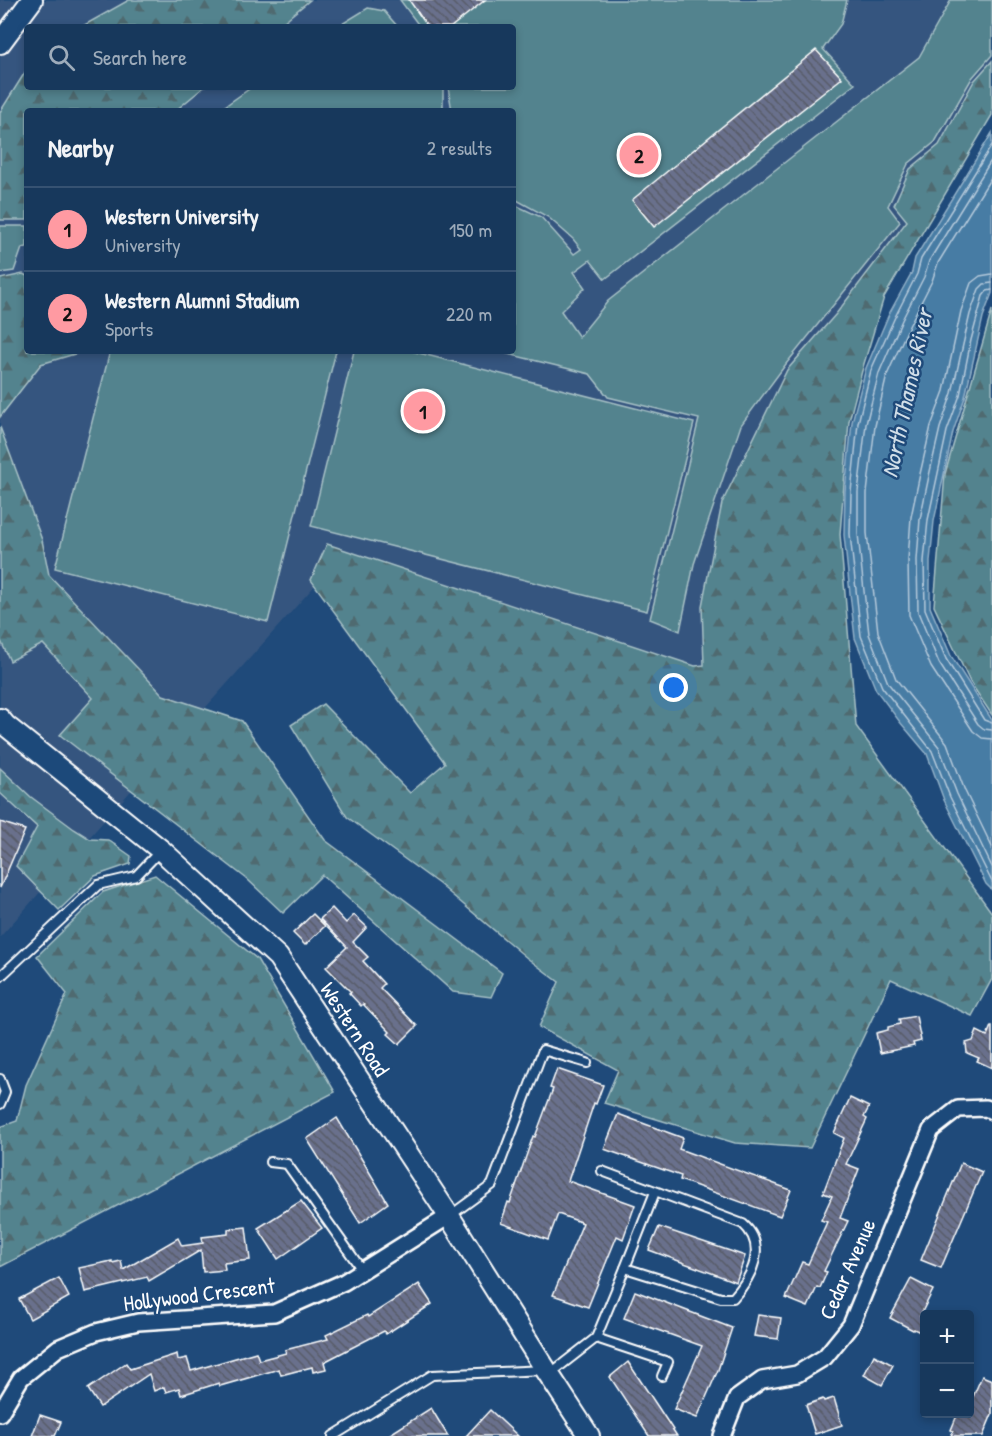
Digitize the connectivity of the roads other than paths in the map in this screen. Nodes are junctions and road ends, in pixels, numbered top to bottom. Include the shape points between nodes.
1 (32, 0) edge
2 (0, 44) edge
3 (0, 719) edge
4 (161, 850) junction
5 (0, 977) edge
6 (588, 1063) dead end
7 (0, 1079) edge
8 (0, 1104) edge
9 (992, 1111) edge
10 (270, 1162) dead end
11 (602, 1171) dead end
12 (655, 1192) junction
13 (449, 1216) junction
14 (625, 1268) junction
15 (362, 1270) junction
16 (597, 1338) junction
17 (547, 1372) junction
18 (662, 1376) dead end
19 (0, 1413) edge
20 (333, 1436) edge
21 (590, 1436) edge
22 (722, 1436) edge

1 - 2 main road
3 - 4 main road, Western Road
4 - 5 lane via 136,876 98,885
4 - 13 main road, Western Road via 278,957
6 - 13 lane via 543,1050 492,1185
7 - 8 lane via 5,1092
9 - 22 street, Cedar Avenue via 958,1109 932,1130 851,1325 825,1357 798,1374 762,1380 737,1398
10 - 15 lane via 287,1164
11 - 12 lane
12 - 14 lane
12 - 14 lane via 743,1224 756,1244 756,1258 743,1287 733,1298 721,1298
13 - 15 street, Hollywood Crescent
13 - 17 main road, Western Road
14 - 16 lane
15 - 19 street, Hollywood Crescent via 274,1313 138,1322 96,1332 58,1348 21,1378
16 - 17 lane
16 - 18 lane via 668,1362
17 - 20 lane via 432,1375
17 - 21 main road, Western Road

